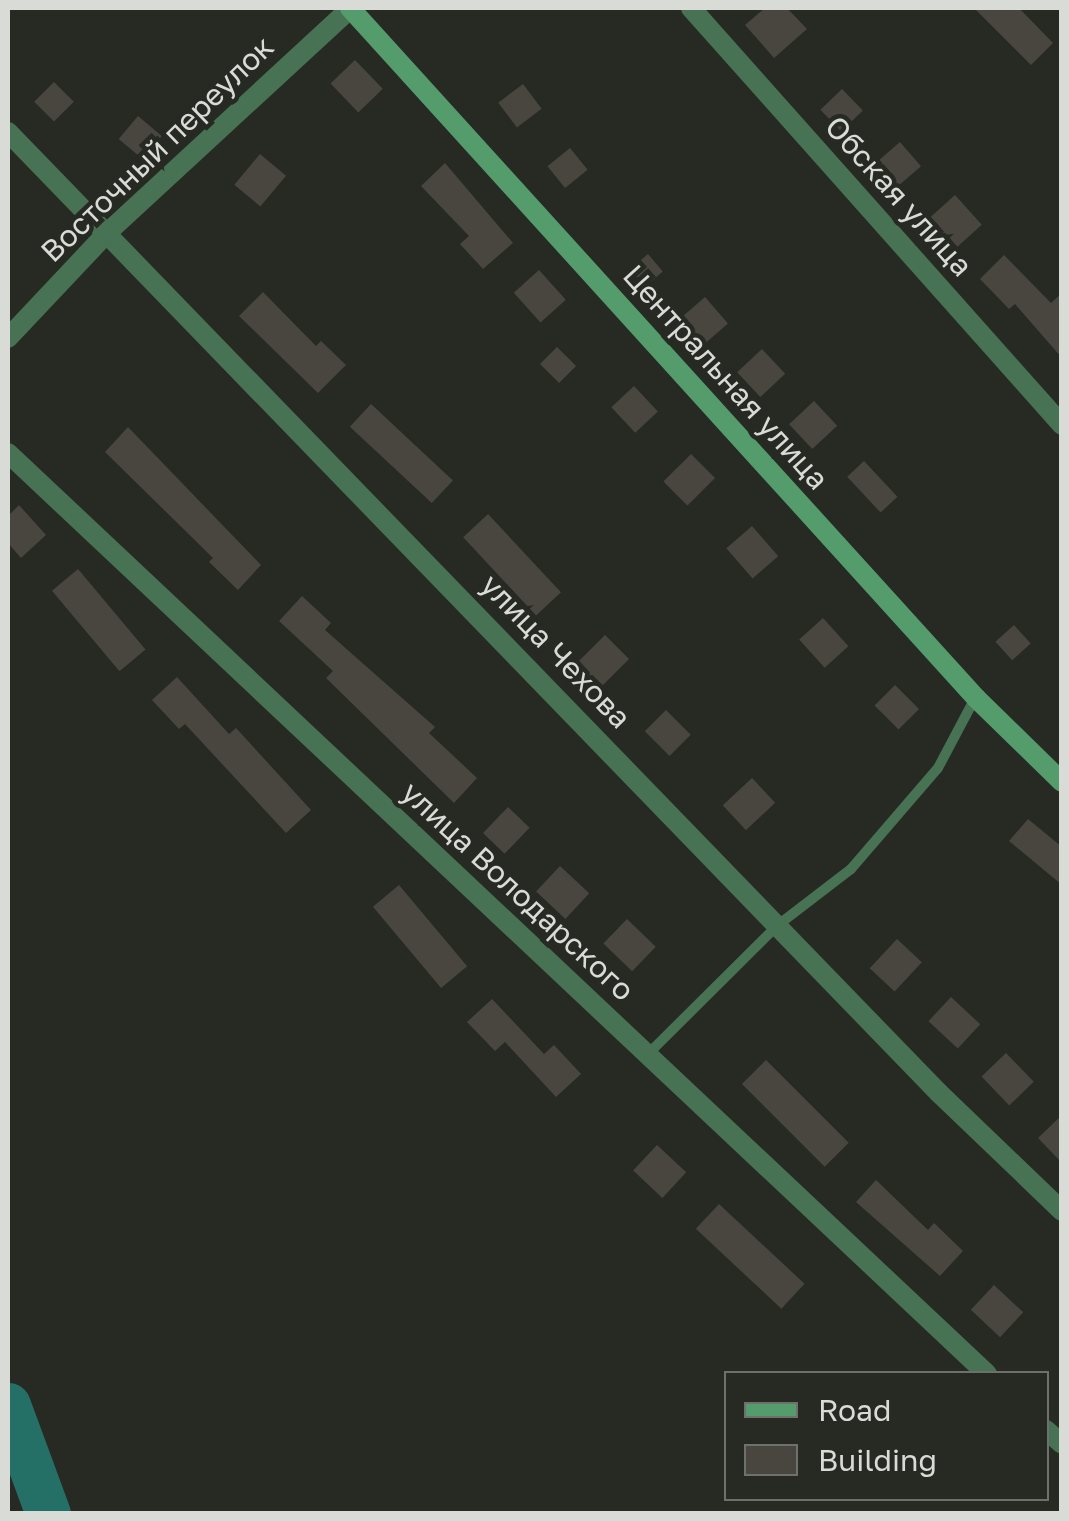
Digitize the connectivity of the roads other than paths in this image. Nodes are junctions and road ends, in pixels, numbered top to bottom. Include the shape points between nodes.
1 (351, 8) edge
2 (691, 8) edge
3 (8, 132) edge
4 (107, 234) junction
5 (8, 338) edge
6 (1062, 425) edge
7 (8, 454) edge
8 (976, 698) junction
9 (1062, 782) edge
10 (778, 925) junction
11 (648, 1054) junction
12 (1062, 1211) edge
13 (984, 1371) edge

1 - 4 street, Восточный переулок
1 - 8 main road, Центральная улица
2 - 6 street, Обская улица
3 - 4 street, улица Чехова
4 - 5 street, Восточный переулок
4 - 10 street, улица Чехова
7 - 11 street, улица Володарского
8 - 9 main road, Центральная улица
8 - 10 lane via 938,768 863,854
10 - 11 lane
10 - 12 street, улица Чехова
11 - 13 street, улица Володарского

